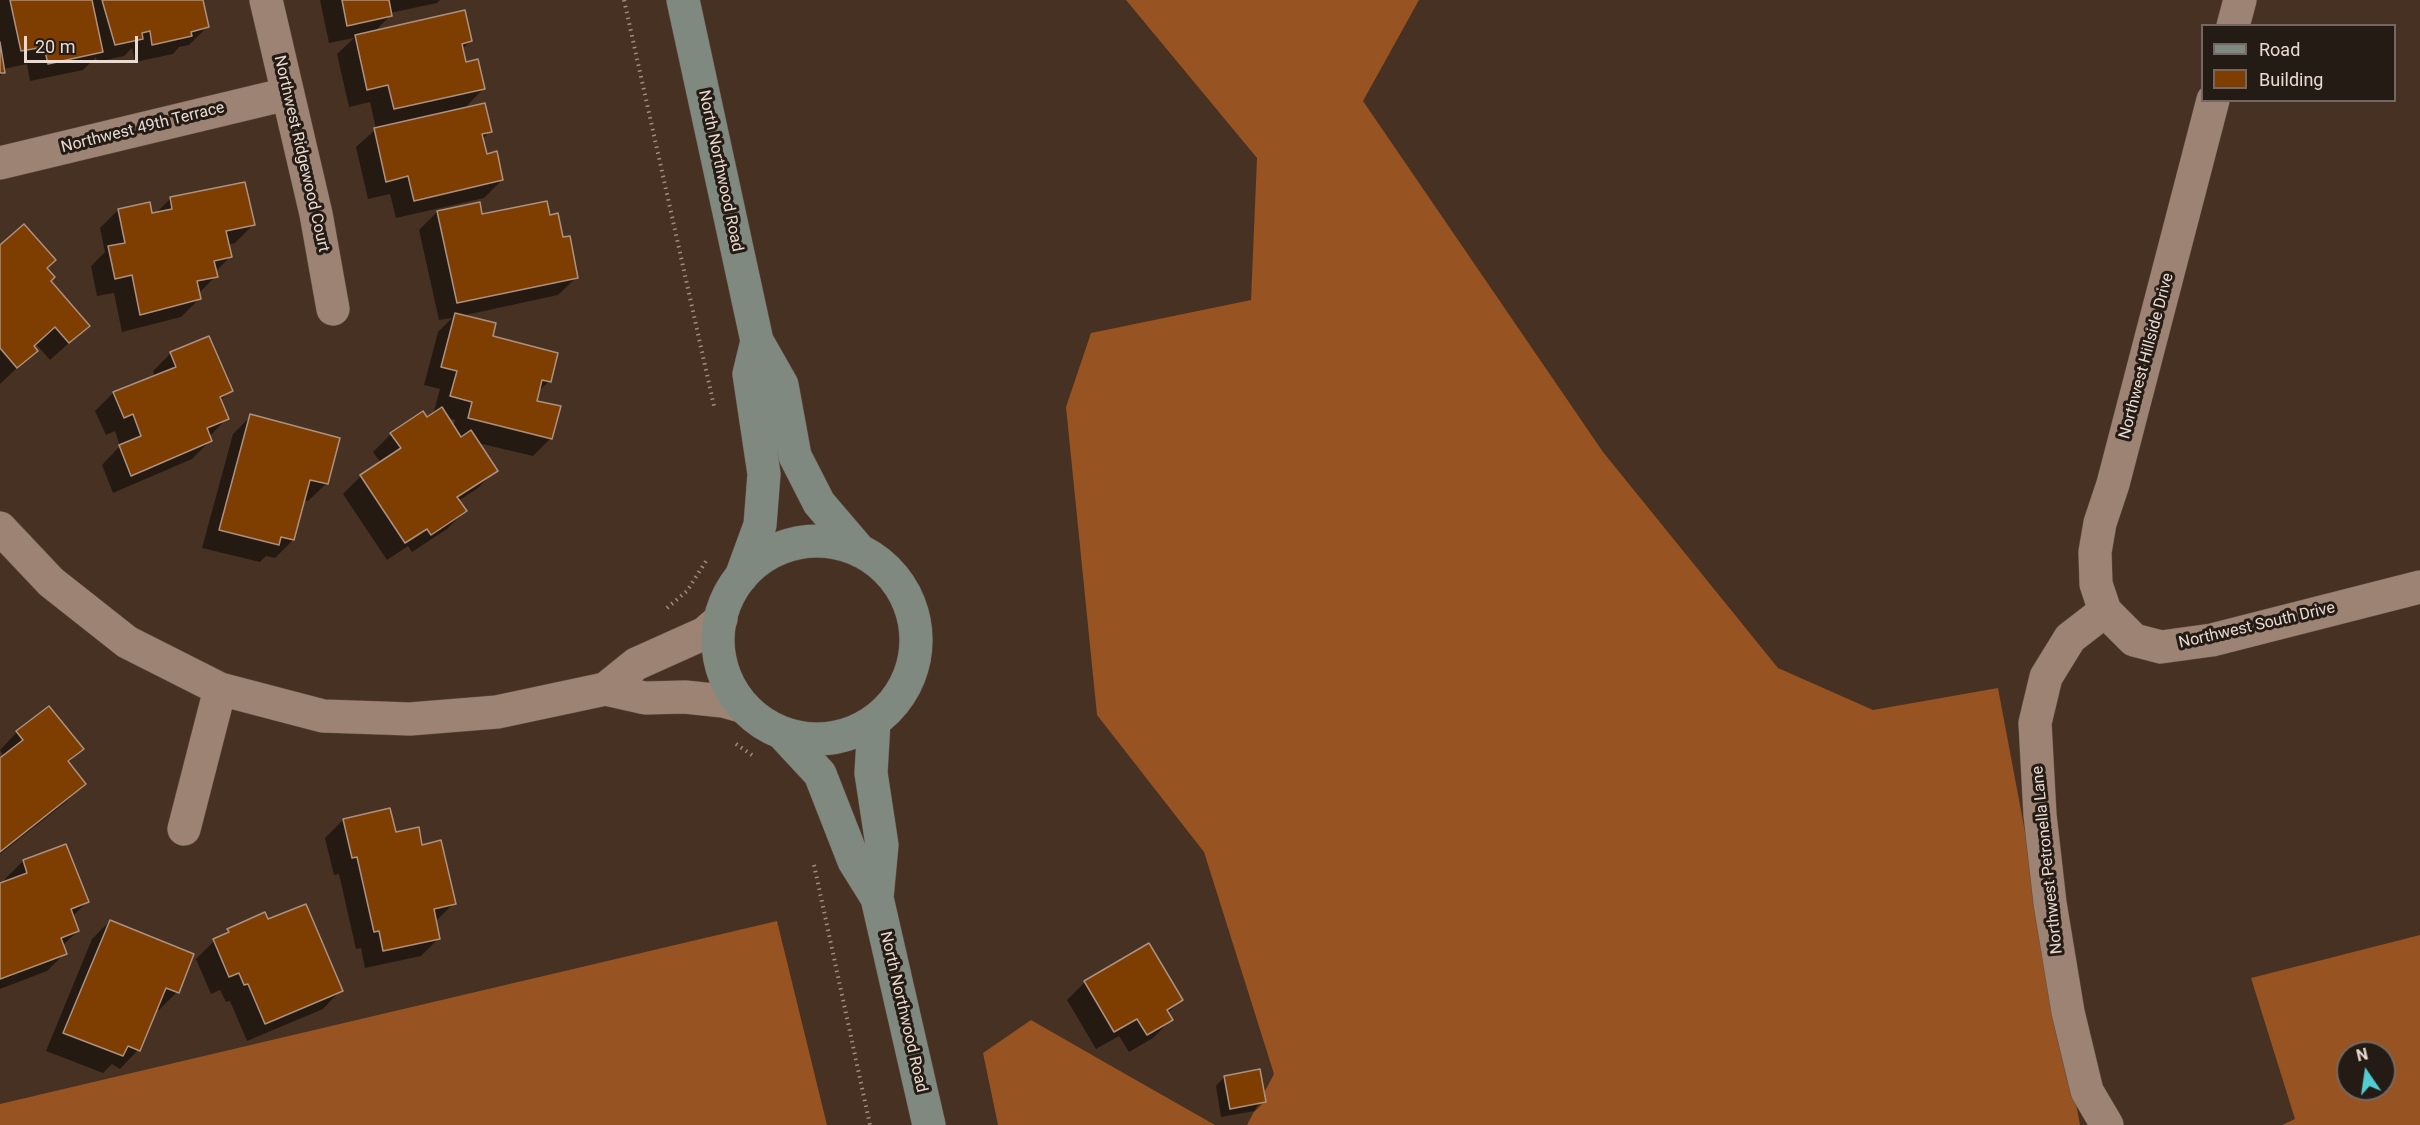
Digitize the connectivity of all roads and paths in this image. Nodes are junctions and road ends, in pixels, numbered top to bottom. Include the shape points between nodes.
1 (267, 0) edge
2 (682, 0) edge
3 (2240, 0) edge
4 (2234, 24) edge
5 (287, 94) junction
6 (2212, 102) edge
7 (0, 163) edge
8 (333, 309) dead end
9 (757, 341) junction
10 (0, 528) edge
11 (860, 551) junction
12 (741, 578) junction
13 (2420, 587) edge
14 (2105, 611) junction
15 (721, 619) junction
16 (220, 689) junction
17 (605, 689) junction
18 (744, 706) junction
19 (874, 722) junction
20 (782, 733) junction
21 (184, 829) dead end
22 (877, 898) junction
23 (929, 1125) edge
24 (2107, 1125) edge

1 - 5 street, Northwest Ridgewood Court
2 - 9 street, North Northwood Road
3 - 4 street
5 - 7 street, Northwest 49th Terrace
5 - 8 street, Northwest Ridgewood Court via 316,214
6 - 14 street, Northwest Hillside Drive via 2114,484 2100,523 2096,584
9 - 11 street, North Northwood Road via 782,385 795,456 819,503
9 - 12 street, North Northwood Road via 749,374 764,474 760,525
10 - 16 street via 51,582 128,642
11 - 12 street via 839,544 796,544 766,557
11 - 19 street via 896,579 915,620 917,643 905,688
12 - 15 street
13 - 14 street, Northwest South Drive via 2212,640 2161,647 2134,640
14 - 24 street, Northwest Petronella Lane via 2070,638 2046,677 2035,723 2047,881 2068,1012 2087,1091
15 - 17 street via 705,633 636,664
15 - 18 street via 718,638 724,675
16 - 17 street via 322,716 410,719 497,712
16 - 21 street
17 - 18 street via 645,698 685,697
18 - 20 street
19 - 20 street via 839,737 820,740
19 - 22 street, North Northwood Road via 871,773 882,845
20 - 22 street, North Northwood Road via 820,774 854,861
22 - 23 street, North Northwood Road

